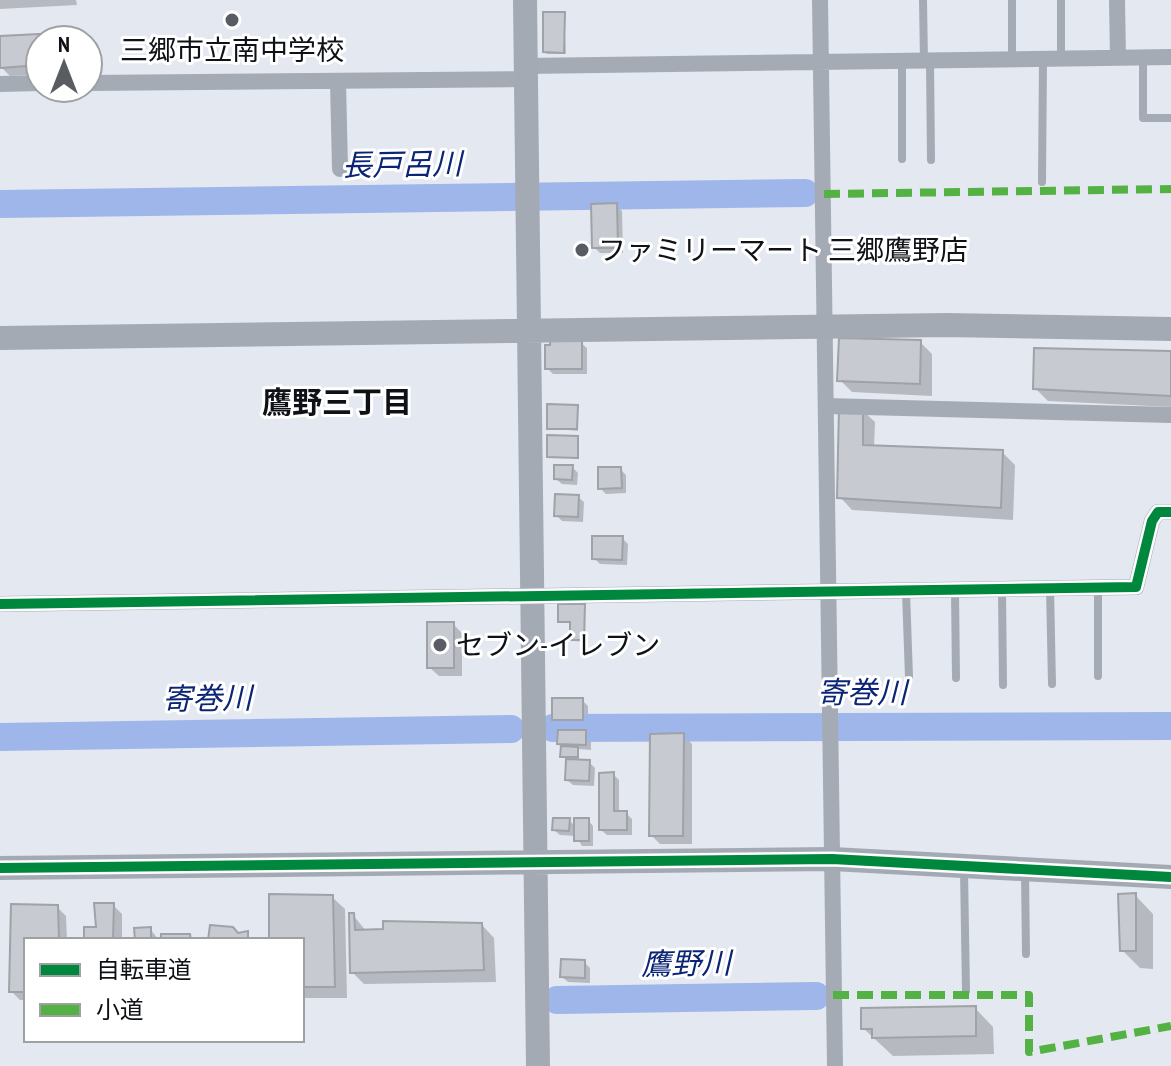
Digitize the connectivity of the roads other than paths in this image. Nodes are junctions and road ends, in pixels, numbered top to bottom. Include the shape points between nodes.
1 (525, 0) edge
2 (820, 0) edge
3 (923, 0) edge
4 (1012, 0) edge
5 (1061, 0) edge
6 (1117, 0) edge
7 (1171, 57) edge
8 (1118, 58) junction
9 (1143, 58) junction
10 (1061, 59) junction
11 (1012, 60) junction
12 (1043, 60) junction
13 (927, 61) junction
14 (822, 62) junction
15 (902, 62) junction
16 (525, 73) junction
17 (338, 81) junction
18 (24, 83) edge
19 (104, 83) edge
20 (0, 84) edge
21 (1171, 118) edge
22 (902, 159) dead end
23 (931, 160) dead end
24 (340, 169) dead end
25 (1042, 182) dead end
26 (825, 326) junction
27 (1171, 329) edge
28 (528, 330) junction
29 (0, 338) edge
30 (826, 406) junction
31 (1171, 415) edge
32 (1171, 512) edge
33 (1050, 588) junction
34 (1098, 588) junction
35 (1002, 590) junction
36 (955, 591) junction
37 (906, 592) junction
38 (828, 593) junction
39 (532, 597) junction
40 (0, 604) edge
41 (1098, 676) dead end
42 (909, 677) dead end
43 (956, 678) dead end
44 (1052, 684) dead end
45 (1003, 685) dead end
46 (832, 859) junction
47 (534, 861) junction
48 (964, 865) junction
49 (0, 868) edge
50 (1025, 869) junction
51 (1171, 877) edge
52 (1026, 954) dead end
53 (966, 991) dead end
54 (538, 1066) edge
55 (835, 1066) edge

1 - 16 street
2 - 14 street
3 - 13 lane
4 - 11 lane
5 - 10 lane
6 - 8 street
7 - 9 street
8 - 9 street
8 - 10 street
9 - 21 lane via 1143,118
10 - 12 street
11 - 12 street
11 - 13 street
12 - 25 lane
13 - 15 street
13 - 23 lane
14 - 15 street
14 - 16 street
14 - 26 street
15 - 22 lane
16 - 17 street
16 - 28 street
17 - 19 street
17 - 24 street
18 - 20 street
26 - 27 street
26 - 28 street
26 - 30 street
28 - 29 street
28 - 39 street
30 - 31 street
30 - 38 street
32 - 34 street via 1158,512 1152,521 1136,587
33 - 34 street
33 - 35 street
33 - 44 lane
34 - 41 lane
35 - 36 street
35 - 45 lane
36 - 37 street
36 - 43 lane
37 - 38 street
37 - 42 lane
38 - 39 street
38 - 46 street
39 - 40 street
39 - 47 street
46 - 47 street
46 - 48 street
46 - 55 street
47 - 49 street
47 - 54 street
48 - 50 street
48 - 53 lane
50 - 51 street
50 - 52 lane

